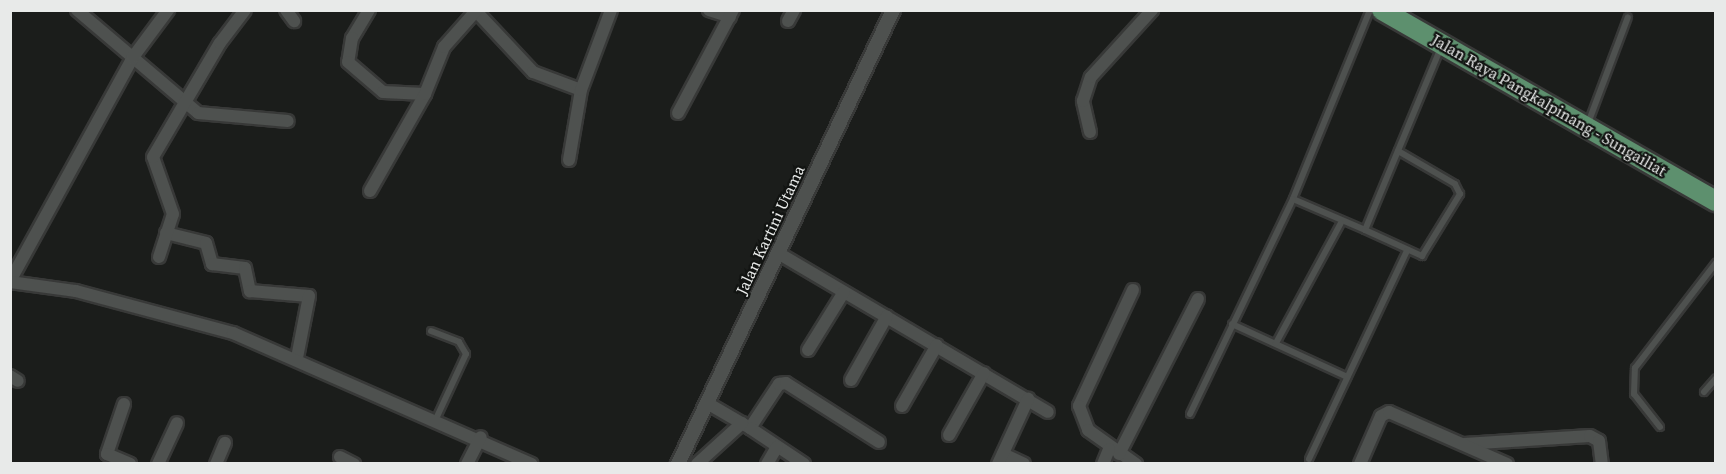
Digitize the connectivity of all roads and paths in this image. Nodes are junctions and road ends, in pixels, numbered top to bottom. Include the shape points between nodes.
1 (78, 10) edge
2 (168, 10) edge
3 (245, 10) edge
4 (286, 10) edge
5 (369, 10) edge
6 (611, 10) edge
7 (709, 10) edge
8 (894, 10) edge
9 (1152, 10) edge
10 (1370, 10) edge
11 (1382, 10) edge
12 (475, 11) edge
13 (731, 14) edge
14 (1628, 17) dead end
15 (294, 21) dead end
16 (1443, 44) junction
17 (133, 57) junction
18 (581, 90) junction
19 (425, 94) junction
20 (186, 106) junction
21 (678, 113) dead end
22 (288, 121) dead end
23 (1587, 127) junction
24 (1090, 132) dead end
25 (1398, 151) junction
26 (568, 159) dead end
27 (370, 191) dead end
28 (1293, 199) junction
29 (1716, 201) edge
30 (1341, 223) junction
31 (1365, 230) junction
32 (166, 233) junction
33 (1407, 251) junction
34 (778, 253) junction
35 (159, 257) dead end
36 (1716, 263) edge
37 (10, 282) edge
38 (1133, 290) dead end
39 (844, 292) junction
40 (1198, 299) dead end
41 (887, 316) junction
42 (1232, 324) junction
43 (431, 331) dead end
44 (1276, 343) junction
45 (937, 345) junction
46 (808, 350) dead end
47 (297, 358) junction
48 (984, 374) junction
49 (1347, 377) junction
50 (1716, 378) edge
51 (851, 380) dead end
52 (1704, 392) dead end
53 (1028, 399) junction
54 (708, 403) junction
55 (124, 404) dead end
56 (902, 406) dead end
57 (1048, 411) dead end
58 (1190, 414) dead end
59 (436, 419) junction
60 (177, 423) dead end
61 (746, 425) junction
62 (1660, 427) dead end
63 (949, 435) dead end
64 (481, 437) junction
65 (879, 442) dead end
66 (225, 443) dead end
67 (1464, 444) junction
68 (777, 447) junction
69 (1114, 451) junction
70 (340, 457) dead end
71 (104, 459) edge
72 (1000, 459) edge
73 (1309, 459) dead end
74 (130, 464) edge
75 (158, 464) edge
76 (216, 464) edge
77 (354, 464) edge
78 (467, 464) edge
79 (531, 464) edge
80 (678, 464) edge
81 (697, 464) edge
82 (767, 464) edge
83 (804, 464) edge
84 (1024, 464) edge
85 (1102, 464) edge
86 (1136, 464) edge
87 (1360, 464) edge
88 (1507, 464) edge
89 (1602, 464) edge

1 - 17 street
2 - 17 street
3 - 20 street via 220,43
4 - 15 street
5 - 19 street via 352,38 348,62 383,92
6 - 18 street
7 - 13 street
8 - 34 street, Jalan Kartini Utama
9 - 24 street via 1091,77 1083,101
10 - 28 lane
11 - 16 highway, Jalan Raya Pangkalpinang - Sungailiat
12 - 18 street via 533,72
12 - 19 street via 444,46
13 - 21 street
14 - 23 lane
16 - 23 highway, Jalan Raya Pangkalpinang - Sungailiat
16 - 25 lane
17 - 20 street
17 - 37 street
18 - 26 street
19 - 27 street
20 - 22 street via 237,121
20 - 32 street via 152,162 172,208
23 - 29 highway, Jalan Raya Pangkalpinang - Sungailiat
25 - 31 lane
25 - 33 lane via 1460,190 1428,252 1419,257
28 - 30 lane
28 - 42 lane
30 - 31 lane
30 - 44 lane
31 - 33 lane
32 - 35 street
32 - 47 street via 206,243 212,264 245,268 250,291 309,296
33 - 49 lane
34 - 39 street
34 - 54 street, Jalan Kartini Utama
36 - 62 lane via 1635,368 1634,394
37 - 47 street via 76,291 234,333
38 - 69 street via 1079,406 1081,421
39 - 41 street
39 - 46 street
40 - 69 street
41 - 45 street
41 - 51 street
42 - 44 lane
42 - 58 lane
43 - 59 lane via 459,342 466,354
44 - 49 lane
45 - 48 street
45 - 56 street
47 - 59 street
48 - 53 street
48 - 63 street
49 - 73 lane
50 - 52 lane
53 - 57 street
53 - 72 street
54 - 61 street
54 - 80 street, Jalan Kartini Utama
55 - 71 street
59 - 64 street
60 - 75 street
61 - 65 street via 782,382
61 - 68 street
61 - 81 street
64 - 78 street
64 - 79 street
66 - 76 street
67 - 87 street via 1386,412
67 - 88 street
67 - 89 street via 1590,436 1600,444
68 - 82 street
68 - 83 street
69 - 85 street
69 - 86 street
70 - 77 street
71 - 74 street
72 - 84 street

